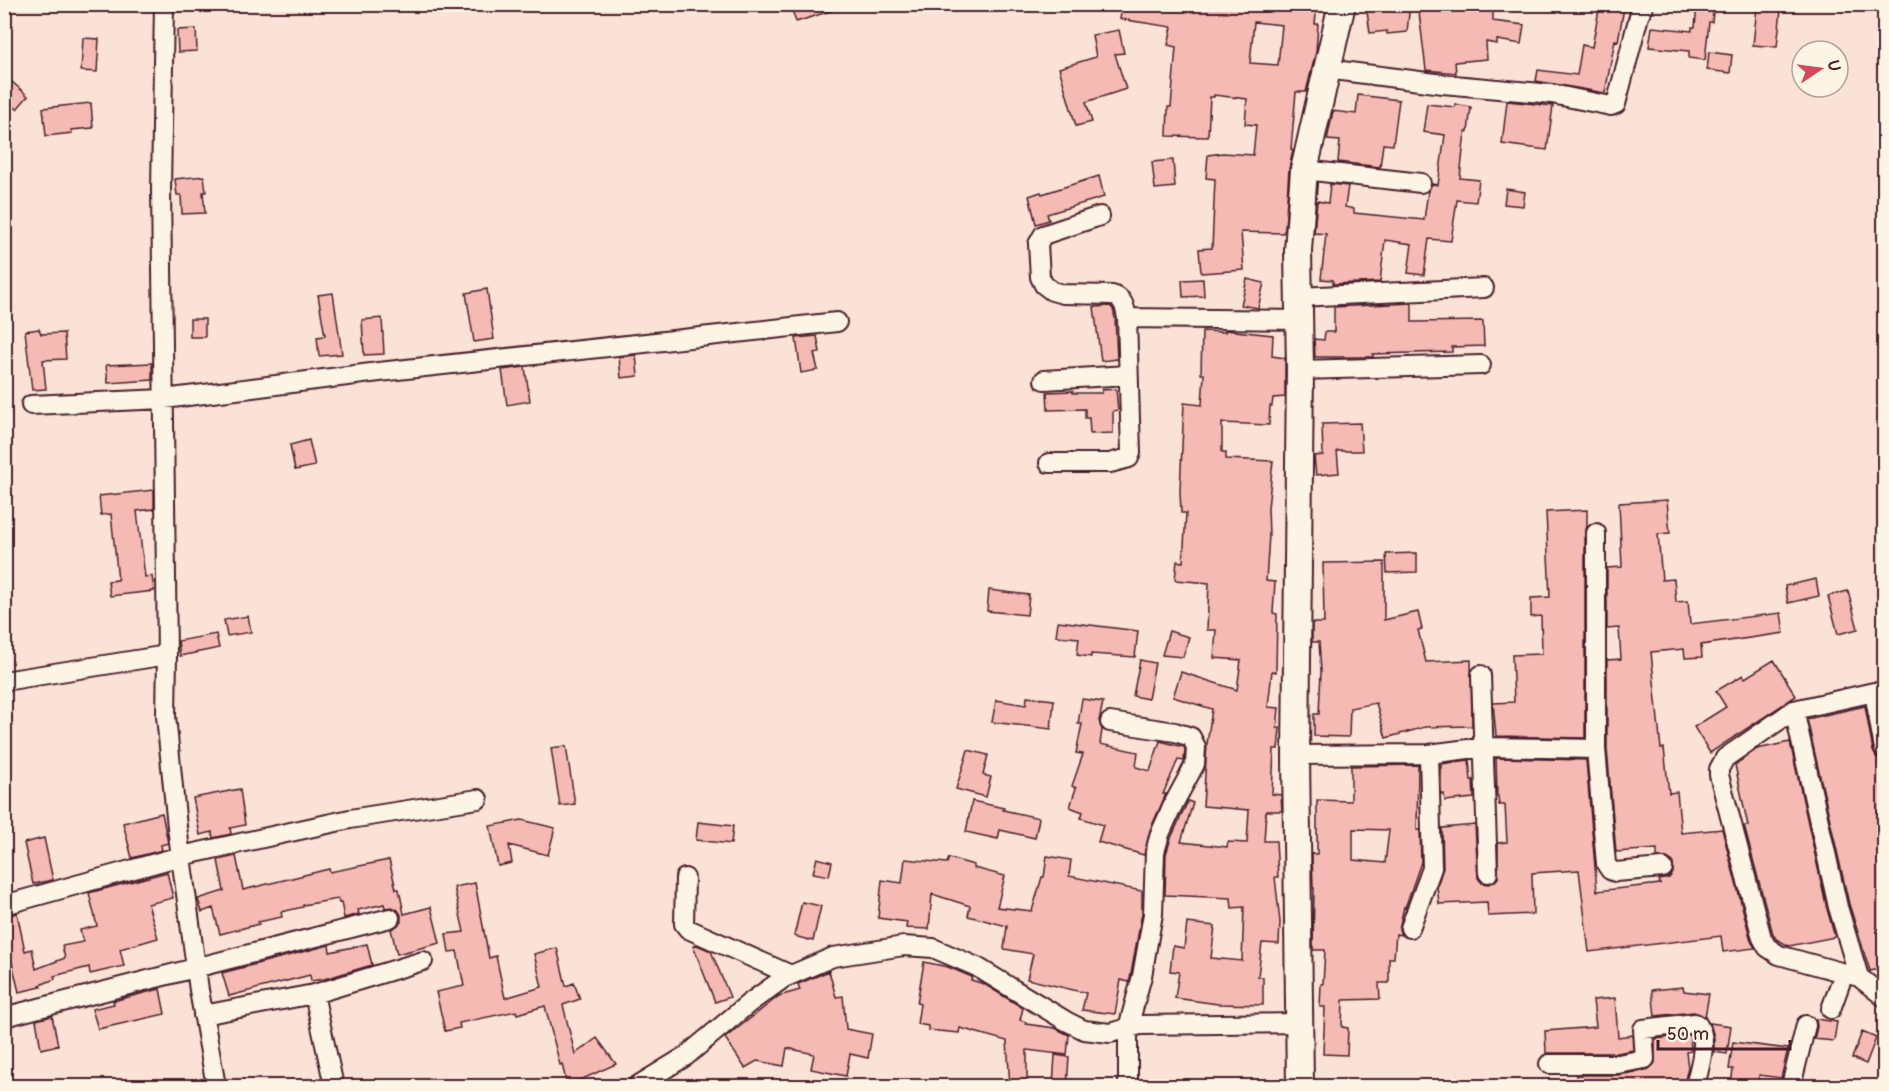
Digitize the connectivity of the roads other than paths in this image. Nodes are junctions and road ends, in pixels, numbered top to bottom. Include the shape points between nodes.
1 (164, 4) edge
2 (1342, 4) edge
3 (1644, 4) edge
4 (1326, 69) junction
5 (1304, 170) junction
6 (1420, 183) dead end
7 (1100, 216) dead end
8 (1484, 288) dead end
9 (1298, 308) junction
10 (1127, 318) junction
11 (837, 322) dead end
12 (1481, 365) dead end
13 (1300, 370) junction
14 (1128, 375) junction
15 (1044, 380) dead end
16 (164, 399) junction
17 (31, 405) dead end
18 (1049, 463) dead end
19 (1596, 533) dead end
20 (168, 655) junction
21 (1481, 675) dead end
22 (4, 681) edge
23 (1879, 691) edge
24 (1794, 710) junction
25 (1110, 722) dead end
26 (1484, 747) junction
27 (1596, 749) junction
28 (1884, 749) edge
29 (1429, 754) junction
30 (1296, 755) junction
31 (478, 799) dead end
32 (181, 856) junction
33 (1663, 868) dead end
34 (1488, 873) dead end
35 (685, 878) dead end
36 (4, 905) edge
37 (390, 918) dead end
38 (1410, 928) dead end
39 (423, 962) dead end
40 (196, 969) junction
41 (791, 975) junction
42 (1852, 975) junction
43 (314, 994) junction
44 (1884, 997) edge
45 (1834, 1002) dead end
46 (203, 1015) junction
47 (4, 1017) edge
48 (1299, 1023) junction
49 (1806, 1025) dead end
50 (1128, 1028) junction
51 (1549, 1064) dead end
52 (216, 1086) edge
53 (334, 1086) edge
54 (637, 1086) edge
55 (1126, 1086) edge
56 (1300, 1086) edge
57 (1695, 1086) edge
58 (1791, 1086) edge

1 - 16 street
2 - 4 street
3 - 4 street via 1616,104 1611,106 1552,94
4 - 5 street
5 - 6 street
5 - 9 street
7 - 10 street via 1043,235 1038,244 1040,277 1052,291 1063,294 1117,296 1124,303
8 - 9 street
9 - 10 street
9 - 13 street
10 - 14 street
11 - 16 street
12 - 13 street
13 - 30 street
14 - 15 street
14 - 18 street via 1129,458 1110,463
16 - 17 street
16 - 20 street
19 - 27 street
20 - 22 street
20 - 32 street via 166,716
21 - 26 street
23 - 24 street
23 - 28 street
24 - 42 street
24 - 42 street via 1725,758 1719,775 1767,947 1779,955
25 - 50 street via 1175,732 1191,737 1196,747 1195,764 1155,852 1153,914
26 - 27 street
26 - 29 street
26 - 34 street
27 - 33 street via 1606,864 1615,872
29 - 30 street
29 - 38 street via 1432,868
30 - 48 street
31 - 32 street via 351,819
32 - 36 street
32 - 40 street
35 - 41 street via 684,924 688,929
37 - 40 street
39 - 43 street
40 - 46 street
40 - 47 street
41 - 50 street via 833,957 857,952 904,946 933,948 977,967 1084,1029 1110,1033
41 - 54 street via 748,1004 686,1056
42 - 44 street
42 - 45 street
43 - 46 street
43 - 53 street
46 - 52 street
48 - 50 street
48 - 56 street
49 - 58 street
50 - 55 street
51 - 57 street via 1618,1064 1645,1059 1643,1029 1695,1023 1702,1032

